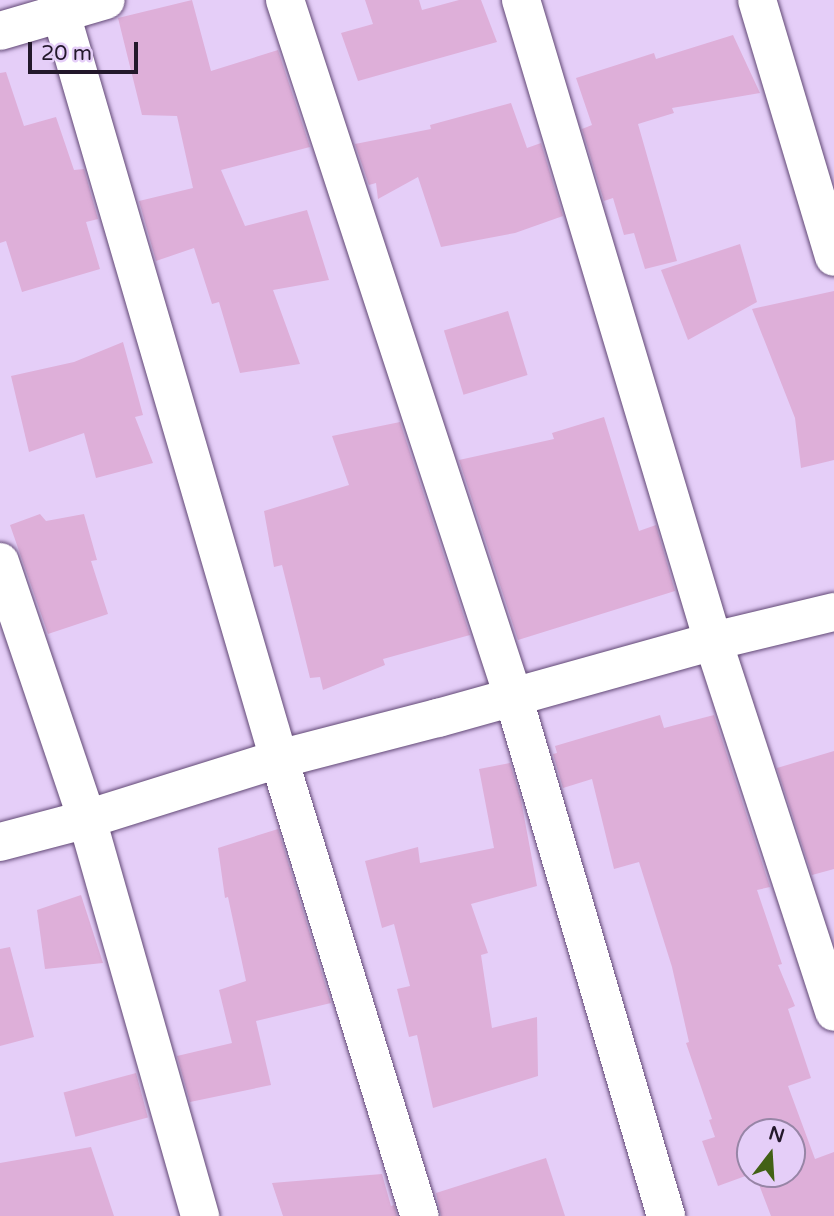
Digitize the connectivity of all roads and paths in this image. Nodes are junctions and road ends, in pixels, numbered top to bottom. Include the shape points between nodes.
1 (106, 0) edge
2 (285, 0) edge
3 (521, 0) edge
4 (757, 0) edge
5 (59, 6) edge
6 (0, 31) edge
7 (834, 257) edge
8 (0, 562) edge
9 (834, 611) edge
10 (713, 641) junction
11 (513, 696) junction
12 (279, 759) junction
13 (87, 819) junction
14 (0, 842) edge
15 (834, 1012) edge
16 (200, 1216) edge
17 (420, 1216) edge
18 (666, 1216) edge

1 - 5 street
2 - 11 street
3 - 10 street
4 - 7 street
5 - 6 street
5 - 12 street
8 - 13 street
9 - 10 street
10 - 11 street
10 - 15 street
11 - 12 street
11 - 18 street
12 - 13 street
12 - 17 street
13 - 14 street
13 - 16 street

